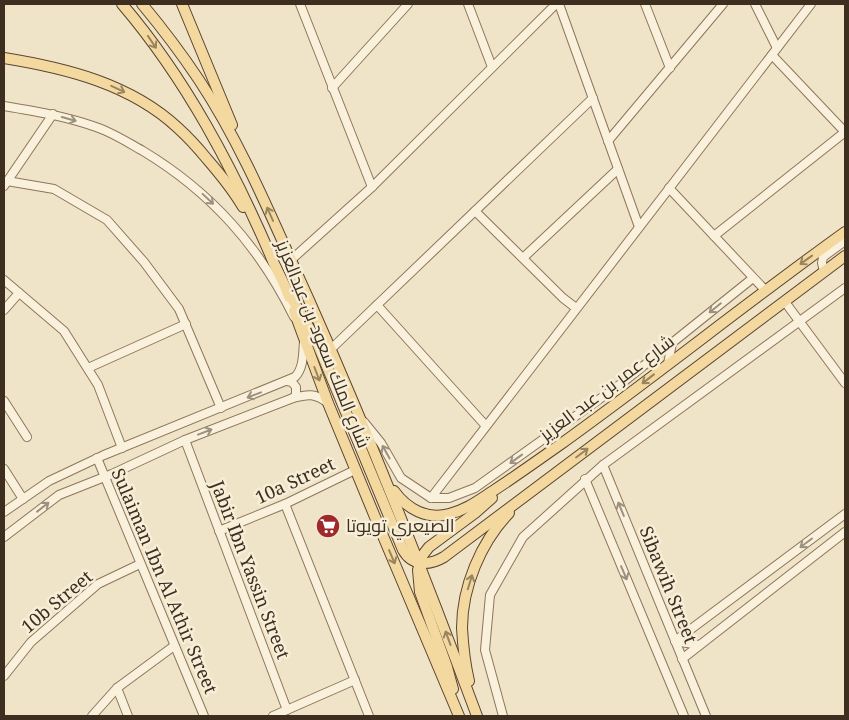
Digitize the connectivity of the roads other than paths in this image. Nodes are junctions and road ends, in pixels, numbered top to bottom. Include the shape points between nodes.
1 (122, 4) edge
2 (142, 4) edge
3 (183, 4) edge
4 (300, 4) edge
5 (408, 4) edge
6 (468, 4) edge
7 (558, 4) edge
8 (645, 4) edge
9 (724, 4) edge
10 (755, 4) edge
11 (811, 4) edge
12 (774, 52) junction
13 (4, 58) edge
14 (492, 67) junction
15 (670, 68) junction
16 (332, 88) junction
17 (593, 98) junction
18 (4, 106) edge
19 (53, 114) junction
20 (608, 141) junction
21 (618, 169) junction
22 (5, 183) edge
23 (257, 186) junction
24 (372, 188) junction
25 (669, 188) junction
26 (475, 211) junction
27 (639, 227) junction
28 (845, 232) edge
29 (714, 236) junction
30 (845, 241) edge
31 (845, 256) edge
32 (523, 258) junction
33 (272, 259) junction
34 (291, 260) junction
35 (824, 272) junction
36 (753, 278) junction
37 (4, 280) edge
38 (845, 288) edge
39 (765, 290) junction
40 (288, 292) junction
41 (19, 293) junction
42 (785, 302) junction
43 (377, 305) junction
44 (576, 308) junction
45 (4, 310) edge
46 (800, 322) junction
47 (186, 324) junction
48 (298, 324) junction
49 (304, 340) junction
50 (672, 343) junction
51 (331, 348) junction
52 (668, 364) junction
53 (88, 368) junction
54 (287, 382) junction
55 (845, 383) edge
56 (293, 398) junction
57 (4, 401) edge
58 (328, 403) junction
59 (221, 408) junction
60 (356, 412) junction
61 (486, 426) junction
62 (27, 437) dead end
63 (184, 440) junction
64 (122, 448) junction
65 (97, 458) junction
66 (603, 465) junction
67 (4, 469) edge
68 (356, 470) junction
69 (517, 476) junction
70 (104, 477) junction
71 (384, 477) junction
72 (585, 479) junction
73 (529, 493) junction
74 (431, 498) junction
75 (22, 499) junction
76 (285, 504) junction
77 (4, 512) edge
78 (845, 514) edge
79 (219, 531) junction
80 (845, 532) edge
81 (4, 537) edge
82 (420, 563) junction
83 (140, 564) junction
84 (675, 641) junction
85 (174, 646) junction
86 (700, 646) junction
87 (682, 659) junction
88 (4, 676) edge
89 (355, 680) junction
90 (116, 688) junction
91 (287, 710) junction
92 (92, 716) edge
93 (128, 716) edge
94 (204, 716) edge
95 (273, 716) edge
96 (369, 716) edge
97 (460, 716) edge
98 (476, 716) edge
99 (503, 716) edge
100 (684, 716) edge
101 (706, 716) edge

1 -> 33 main road, شارع الملك سعود بن عبدالعزيز via 143,29 206,125 248,202
2 - 23 main road, شارع الملك سعود بن عبدالعزيز via 200,81
3 - 23 main road
4 - 16 street
5 - 16 street
6 - 14 street
7 - 14 street
7 - 17 street
8 - 15 street
9 - 15 street
10 - 12 street
11 - 12 street
12 - 25 street
12 - 29 street via 845,132
13 -> 33 main road via 77,73 117,88 148,105 177,127 219,173 239,200
14 - 24 street
15 - 20 street
16 - 24 street
17 - 20 street
17 - 26 street
18 - 19 street
19 - 22 street
19 -> 48 street via 94,126 128,142 191,183 242,235 284,296
20 - 21 street
21 - 27 street
21 - 32 street
22 - 47 street via 54,189 107,220 144,262 179,309
34 -> 23 main road, شارع الملك سعود بن عبدالعزيز
24 - 34 street
25 - 27 street
25 - 29 street
26 - 32 street
26 - 43 street
27 - 44 street
28 -> 39 main road, شارع عمر بن عبد العزيز
29 - 36 street
30 - 35 street via 823,258
31 - 35 main road
32 - 44 street
33 - 40 main road, شارع الملك سعود بن عبدالعزيز
34 - 51 main road, شارع الملك سعود بن عبدالعزيز
35 - 42 main road
36 - 39 street
36 -> 50 street
37 - 41 street
38 - 46 street
39 - 52 main road, شارع عمر بن عبد العزيز
40 - 48 main road, شارع الملك سعود بن عبدالعزيز
40 - 82 main road via 316,340 403,550
41 - 45 street
41 - 53 street via 64,331
42 - 46 street
73 -> 42 main road
43 - 51 street
43 - 61 street
44 - 61 street
46 - 55 street
46 - 66 street
47 - 53 street
47 - 59 street
48 - 49 main road, شارع الملك سعود بن عبدالعزيز
49 - 54 street via 299,373
49 -> 58 main road, شارع الملك سعود بن عبدالعزيز
50 - 52 street
50 -> 74 street via 622,383 475,488 448,498
51 - 60 main road, شارع الملك سعود بن عبدالعزيز
52 -> 69 main road, شارع عمر بن عبد العزيز
53 - 64 street via 98,385
54 - 56 street via 292,382 296,388
54 -> 59 street
56 - 58 street via 313,394
63 -> 56 street
57 - 62 street
58 - 68 main road, شارع الملك سعود بن عبدالعزيز
59 - 64 street
60 - 71 main road, شارع الملك سعود بن عبدالعزيز
74 -> 60 street via 401,478 381,443
61 - 74 street
63 - 70 street
63 - 79 street, Jabir Ibn Yassin Street
64 - 65 street
65 - 70 street, Sulaiman Ibn Al Athir Street
65 - 75 street via 49,481
66 - 72 street
84 -> 66 street, Sibawih Street
67 - 75 street
68 - 76 street, 10a Street
68 -> 97 main road, شارع الملك سعود بن عبدالعزيز
69 - 71 main road, شارع عمر بن عبد العزيز via 472,505 438,516 410,508
69 - 82 main road via 429,547
81 -> 70 street via 59,495
70 - 83 street, Sulaiman Ibn Al Athir Street
71 - 82 main road, شارع الملك سعود بن عبدالعزيز
72 - 99 street via 523,537 490,595 485,650
72 -> 100 street, Sibawih Street
73 - 82 main road via 444,557 430,564
98 -> 73 main road via 463,643 467,593 490,538
75 - 77 street
76 - 79 street, 10a Street
76 - 89 street
78 -> 84 street
79 - 91 street, Jabir Ibn Yassin Street
80 - 86 street
82 - 97 main road via 417,578 420,592 447,667
98 -> 82 main road, شارع الملك سعود بن عبدالعزيز
83 - 85 street, Sulaiman Ibn Al Athir Street
83 - 88 street, 10b Street via 98,584 31,642
84 - 86 street
84 - 87 street, Sibawih Street
85 - 90 street
85 - 94 street, Sulaiman Ibn Al Athir Street
86 - 87 street
87 - 101 street, Sibawih Street
89 - 91 street
89 - 96 street
90 - 92 street
90 - 93 street
91 - 95 street

